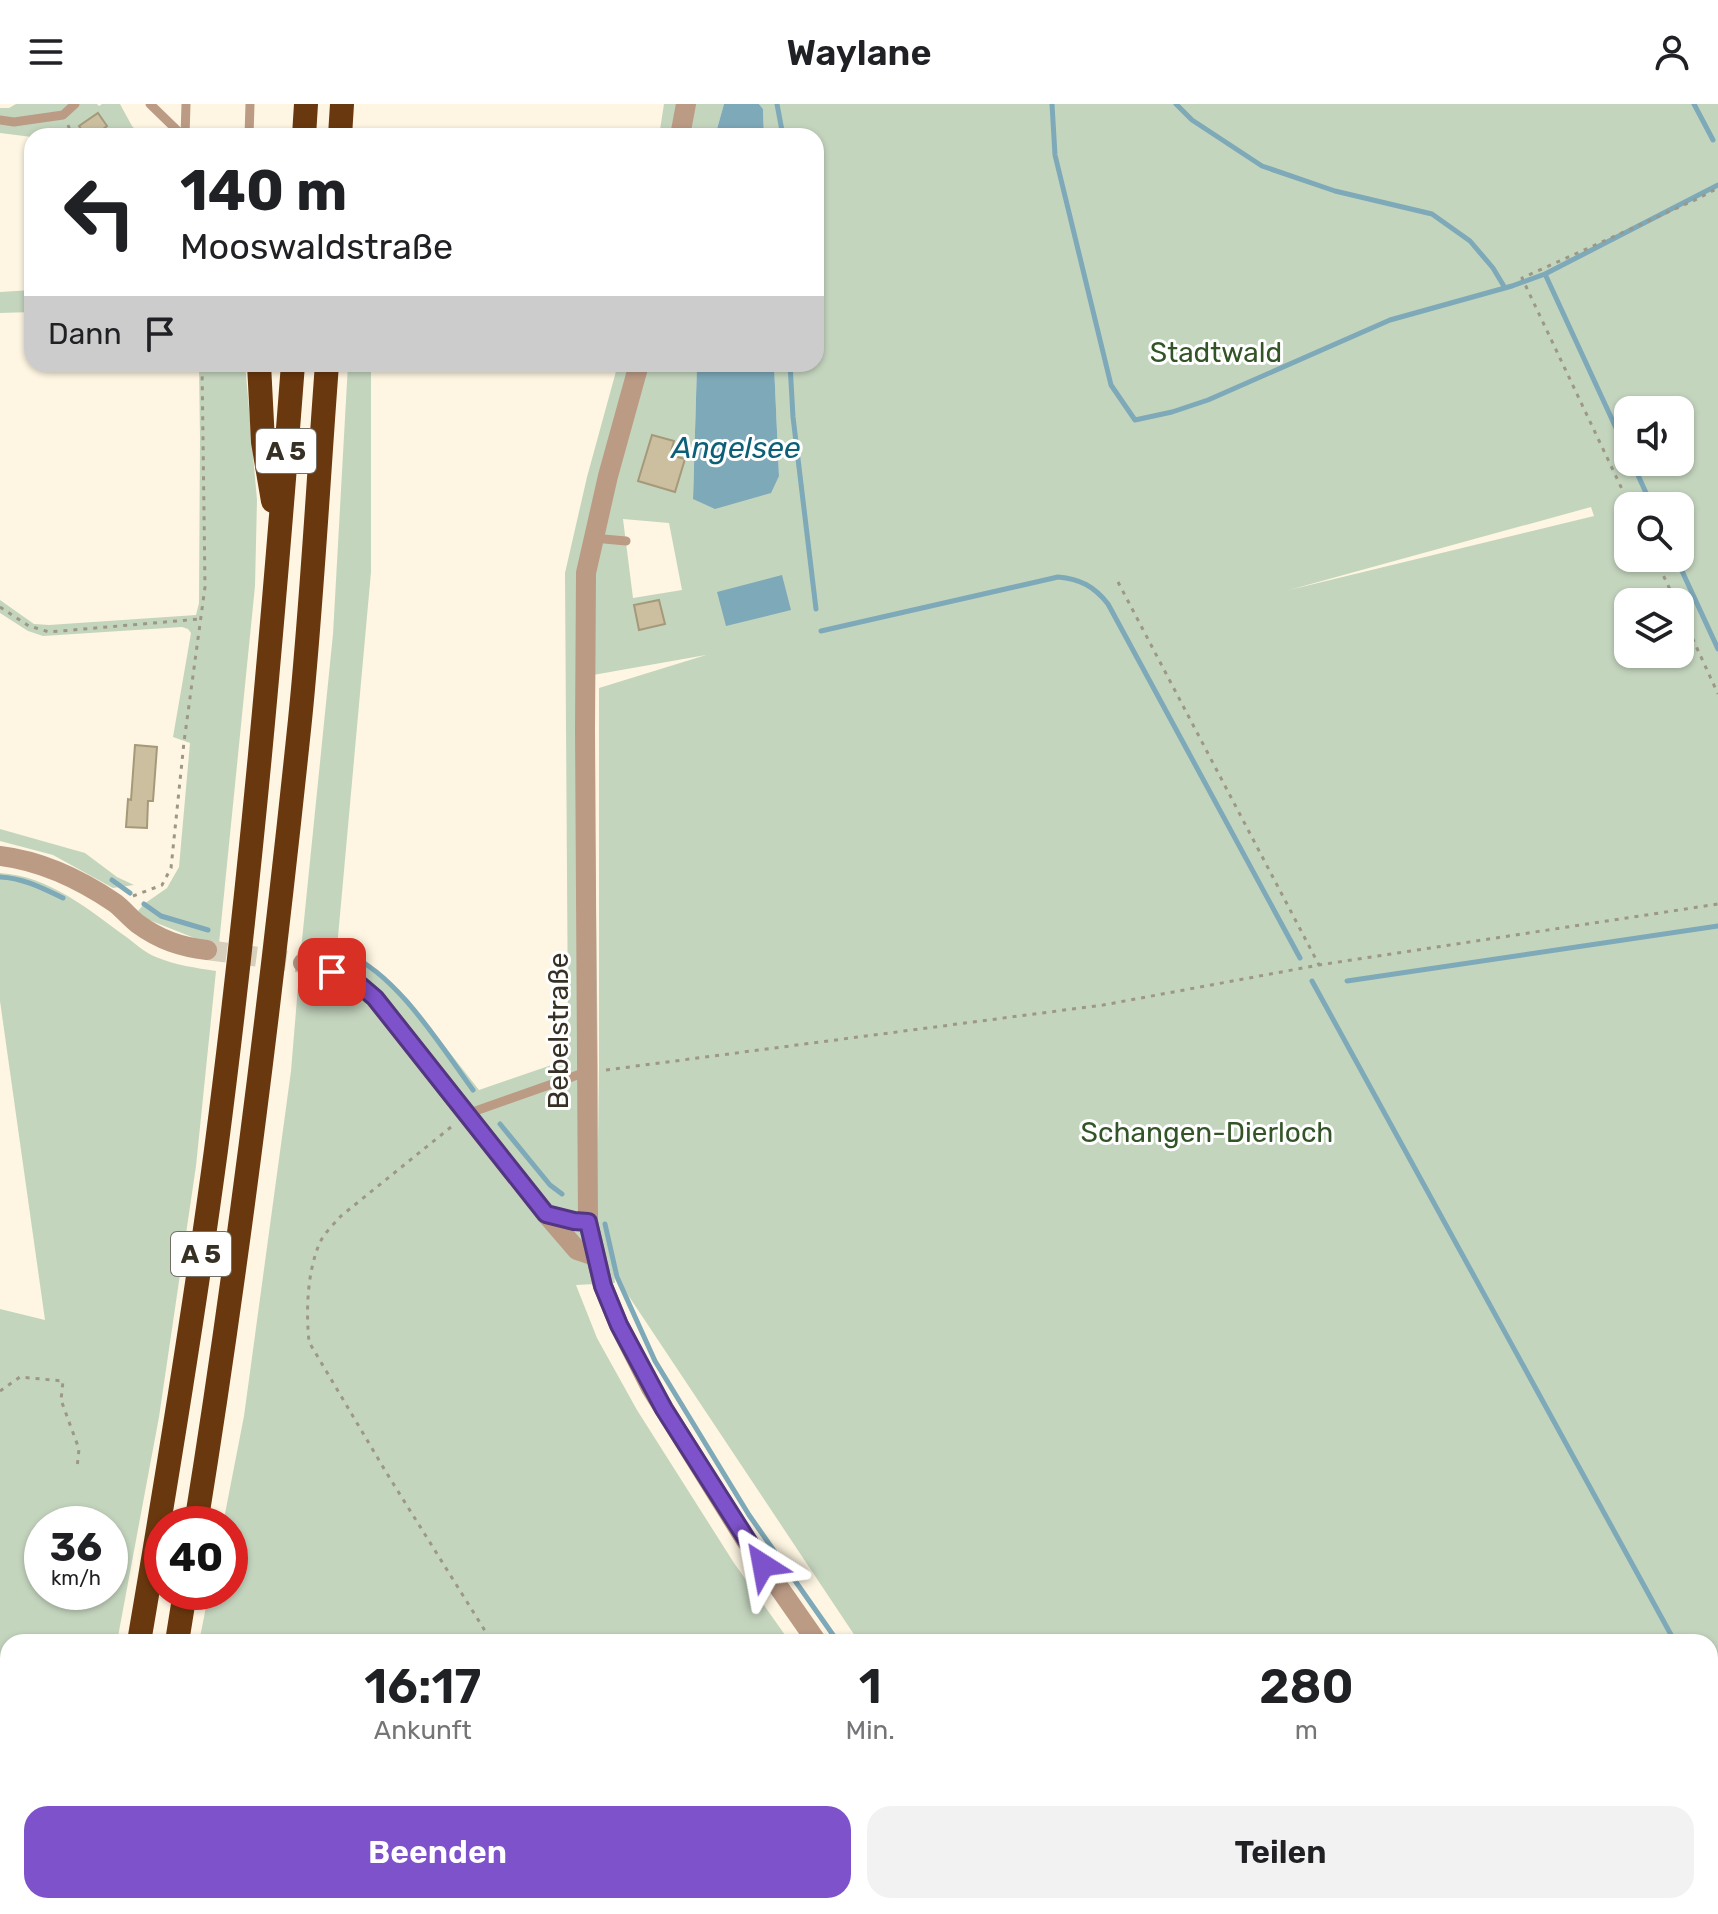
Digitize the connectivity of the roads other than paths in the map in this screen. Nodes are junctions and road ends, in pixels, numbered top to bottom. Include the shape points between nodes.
1 (75, 104) edge
2 (150, 104) edge
3 (186, 104) edge
4 (250, 104) edge
5 (306, 104) edge
6 (342, 104) edge
7 (686, 104) edge
8 (0, 120) edge
9 (176, 128) edge
10 (184, 128) edge
11 (249, 128) edge
12 (304, 128) edge
13 (340, 128) edge
14 (682, 128) edge
15 (259, 372) edge
16 (292, 372) edge
17 (326, 372) edge
18 (637, 372) edge
19 (593, 538) junction
20 (279, 539) junction
21 (626, 541) dead end
22 (0, 856) edge
23 (207, 950) tunnel mouth
24 (303, 963) tunnel mouth
25 (586, 1072) junction
26 (467, 1114) junction
27 (546, 1214) junction
28 (588, 1222) junction
29 (595, 1256) junction
30 (199, 1506) edge
31 (182, 1610) edge
32 (140, 1634) edge
33 (178, 1634) edge
34 (811, 1634) edge

1 - 8 lane via 63,115
2 - 9 lane
3 - 10 lane
4 - 11 lane
5 - 12 highway
6 - 13 highway
7 - 14 street
15 - 20 highway via 263,442
16 - 20 highway, A 5
17 - 30 highway, A 5 via 300,717 267,1014
18 - 19 street, Bebelstraße
19 - 21 lane
19 - 25 street, Bebelstraße via 586,573
20 - 32 highway, A 5 via 216,1148
22 - 23 street via 78,880 161,939
24 - 26 street via 355,981 375,998
25 - 26 lane
25 - 28 street, Bebelstraße
26 - 27 street
27 - 28 street
27 - 29 street via 577,1250
28 - 29 street, Bebelstraße
29 - 34 street, Bebelstraße via 619,1325 651,1388
31 - 33 highway

